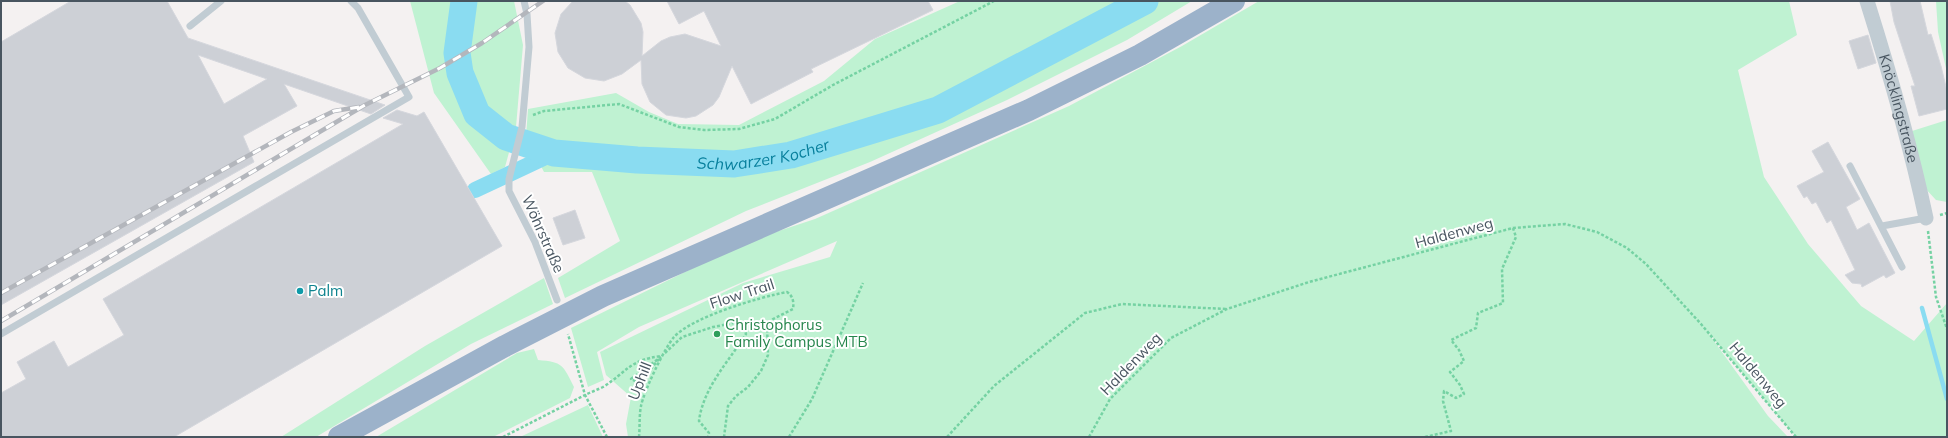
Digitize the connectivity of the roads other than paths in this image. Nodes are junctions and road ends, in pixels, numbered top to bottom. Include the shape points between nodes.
1 (221, 1) edge
2 (351, 1) edge
3 (524, 1) edge
4 (1234, 1) edge
5 (1867, 1) edge
6 (190, 26) dead end
7 (1850, 166) dead end
8 (1926, 218) joint
9 (1882, 226) junction
10 (1902, 267) dead end
11 (557, 300) dead end
12 (1, 334) edge
13 (339, 437) edge

1 - 6 lane
2 - 12 lane via 358,8 409,97
3 - 11 lane, Wöhrstraße via 529,47 522,127 509,179 510,191 535,242
4 - 13 highway via 1140,55 1029,110 603,296 505,346
5 - 8 street, Knöcklingstraße via 1911,148
7 - 9 lane
8 - 9 lane
9 - 10 lane

